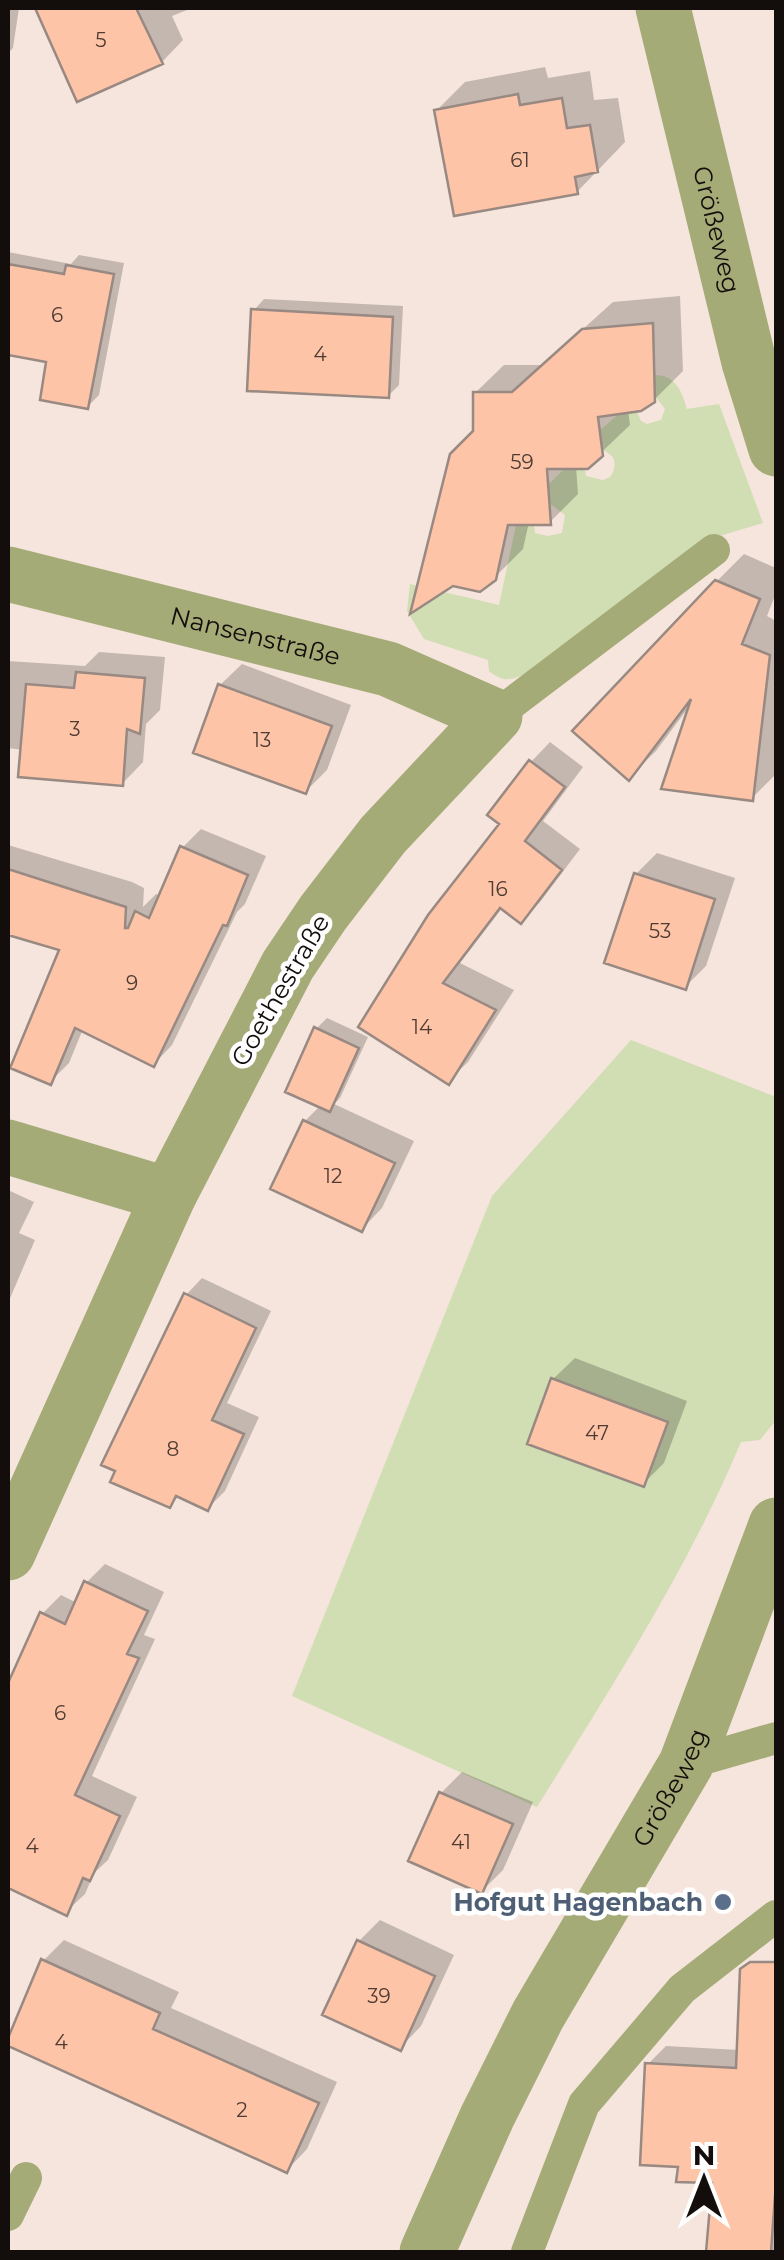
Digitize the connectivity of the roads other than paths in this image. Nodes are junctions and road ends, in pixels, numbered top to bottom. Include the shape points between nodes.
1 (662, 8) edge
2 (776, 450) edge
3 (714, 550) dead end
4 (8, 574) edge
5 (494, 716) junction
6 (8, 1147) edge
7 (169, 1195) junction
8 (776, 1525) edge
9 (8, 1554) edge
10 (776, 1738) edge
11 (686, 1764) junction
12 (776, 1916) edge
13 (26, 2178) dead end
14 (8, 2215) edge
15 (427, 2252) edge
16 (527, 2252) edge

1 - 2 street, Größeweg
3 - 5 lane, Goethestraße
4 - 5 street, Nansenstraße via 388,669
5 - 7 street, Goethestraße via 323,912
6 - 7 street
7 - 9 street, Goethestraße
8 - 11 street, Größeweg
10 - 11 lane
11 - 15 street, Größeweg via 538,2015
12 - 16 lane via 682,1989 584,2104
13 - 14 lane

